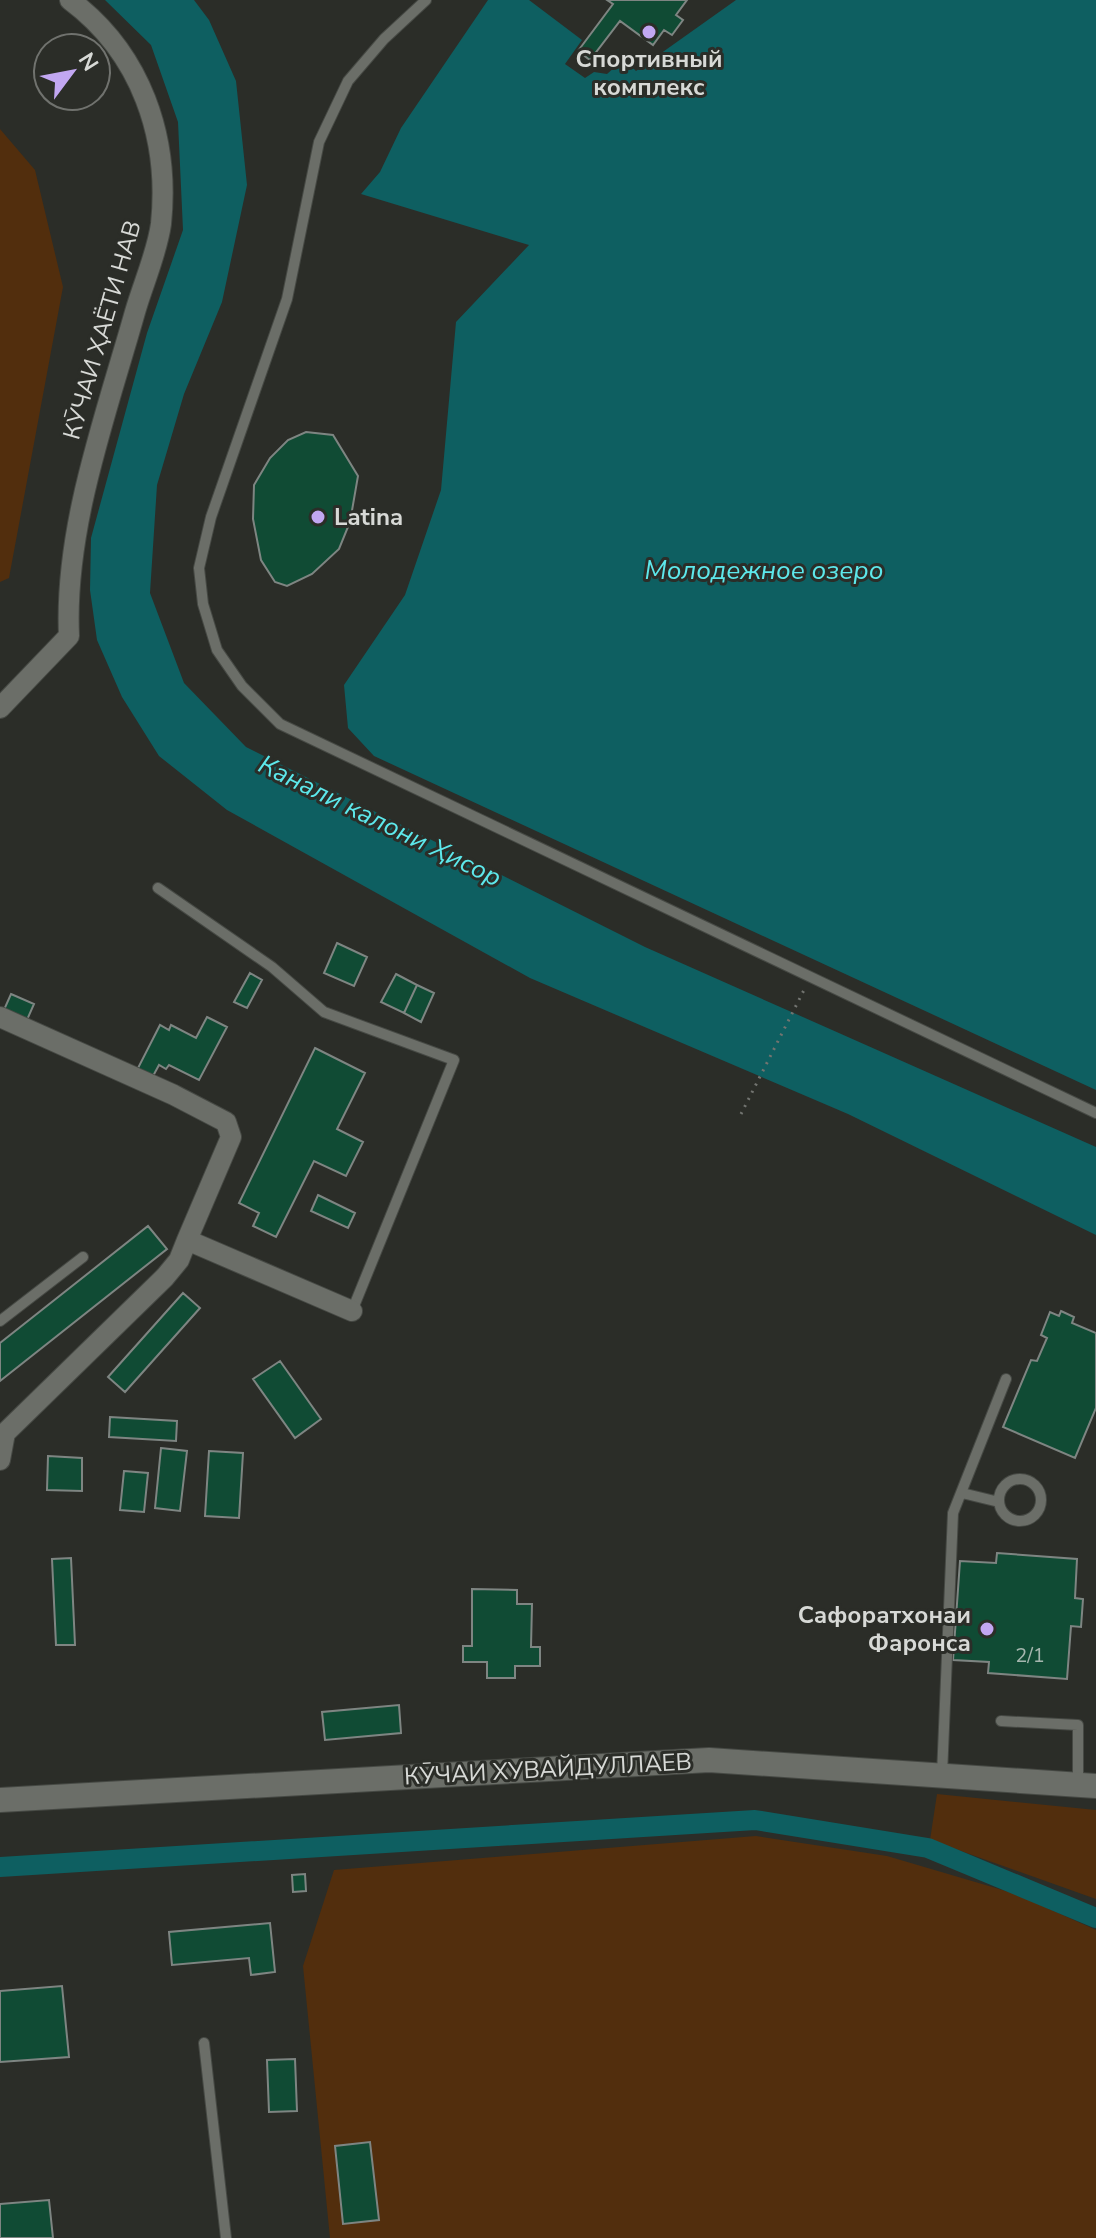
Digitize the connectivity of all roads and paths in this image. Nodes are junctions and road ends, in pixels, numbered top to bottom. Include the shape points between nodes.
1 (70, 0) edge
2 (426, 0) edge
3 (0, 708) edge
4 (158, 888) dead end
5 (811, 977) junction
6 (0, 1017) edge
7 (1096, 1113) edge
8 (741, 1114) dead end
9 (187, 1240) junction
10 (83, 1257) dead end
11 (352, 1311) joint
12 (0, 1321) edge
13 (1006, 1379) dead end
14 (0, 1460) edge
15 (962, 1493) junction
16 (999, 1502) junction
17 (1001, 1721) dead end
18 (942, 1775) junction
19 (1087, 1785) edge
20 (0, 1800) edge
21 (204, 2043) dead end
22 (226, 2238) edge

1 - 3 street, КӮЧАИ ҲАЁТИ НАВ via 102,29 144,91 159,149 162,208 93,458 75,543 69,636
2 - 5 lane via 348,81 319,142 287,299 211,517 199,568 217,650 242,686 280,724
4 - 11 lane via 254,954 324,1012 454,1060
5 - 7 lane
5 - 8 path
6 - 9 street via 226,1122 231,1137
9 - 11 street
9 - 14 street via 165,1277 5,1433
10 - 12 lane
13 - 15 lane
15 - 16 lane
15 - 18 lane via 953,1513
16 - 16 lane via 1007,1516 1020,1521 1038,1510 1041,1496 1034,1483 1020,1479 1006,1484
17 - 19 lane via 1078,1725
18 - 19 street, КӮЧАИ ХУВАЙДУЛЛАЕВ
18 - 20 street, КӮЧАИ ХУВАЙДУЛЛАЕВ via 709,1760
21 - 22 lane

